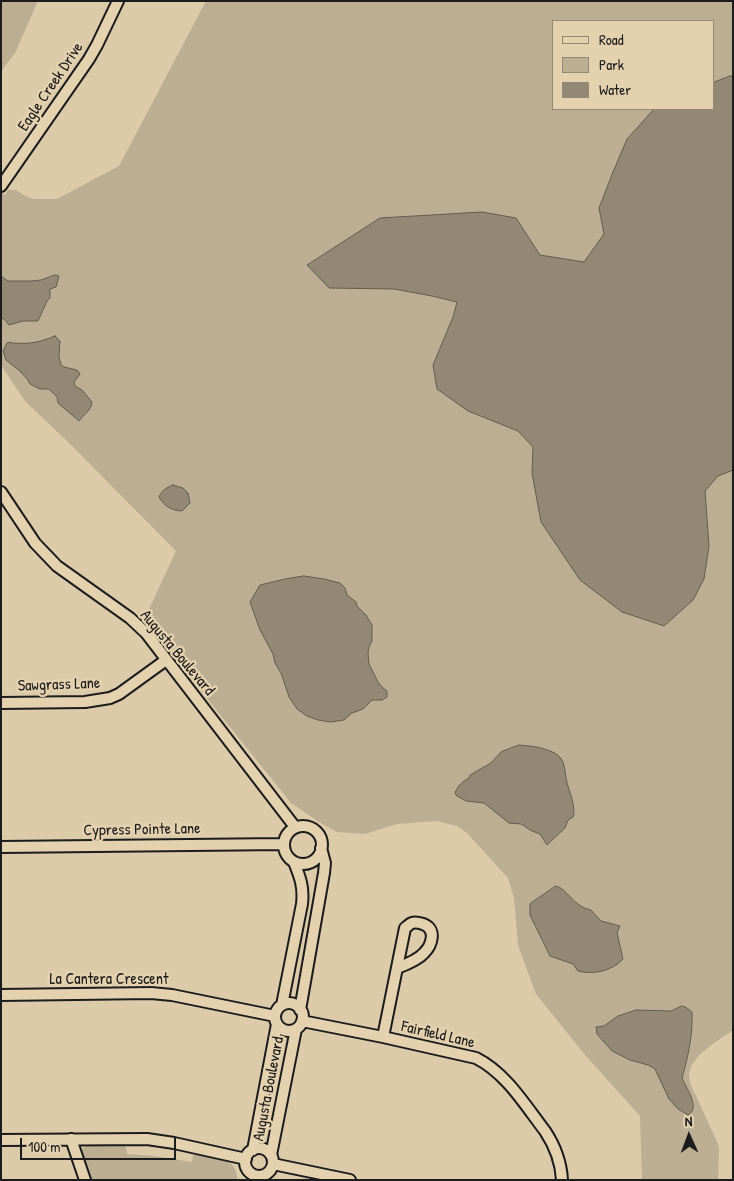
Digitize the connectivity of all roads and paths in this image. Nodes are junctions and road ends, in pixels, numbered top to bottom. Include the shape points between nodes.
1 (118, 1) edge
2 (1, 186) edge
3 (1, 492) edge
4 (166, 660) junction
5 (1, 703) edge
6 (295, 828) junction
7 (284, 844) junction
8 (1, 848) edge
9 (321, 848) junction
10 (294, 862) junction
11 (397, 968) junction
12 (1, 995) edge
13 (282, 1005) junction
14 (300, 1010) junction
15 (276, 1020) junction
16 (299, 1025) junction
17 (383, 1037) junction
18 (71, 1139) junction
19 (1, 1140) edge
20 (253, 1150) junction
21 (246, 1159) junction
22 (272, 1159) junction
23 (246, 1175) edge
24 (265, 1177) edge
25 (85, 1180) edge
26 (350, 1180) edge
27 (562, 1180) edge

1 - 2 street, Eagle Creek Drive via 98,45
3 - 4 street, Augusta Boulevard via 35,543 56,566 130,618
4 - 5 street, Sawgrass Lane via 110,698 85,702
4 - 6 street, Augusta Boulevard
6 - 7 street via 287,834
6 - 9 street via 312,828 320,837
7 - 8 street, Cypress Pointe Lane
7 - 10 street via 286,854
9 - 10 street via 314,860 301,864
9 - 14 street via 324,873
10 - 13 street via 304,893
11 - 11 street via 423,955 429,947 432,932 428,926 412,923 405,928
11 - 17 street
12 - 15 street, La Cantera Crescent via 172,994
13 - 14 street via 294,1005
13 - 15 street via 276,1012
14 - 16 street
15 - 16 street via 283,1030
15 - 20 street, Augusta Boulevard
16 - 17 street, Fairfield Lane
16 - 22 street, Augusta Boulevard
17 - 27 street, Fairfield Lane via 476,1058 491,1067 551,1140 560,1162
18 - 19 street
18 - 21 street via 147,1139
18 - 25 street
20 - 21 street
20 - 22 street via 260,1148
21 - 23 street
22 - 24 street via 271,1170
22 - 26 street
23 - 24 street

